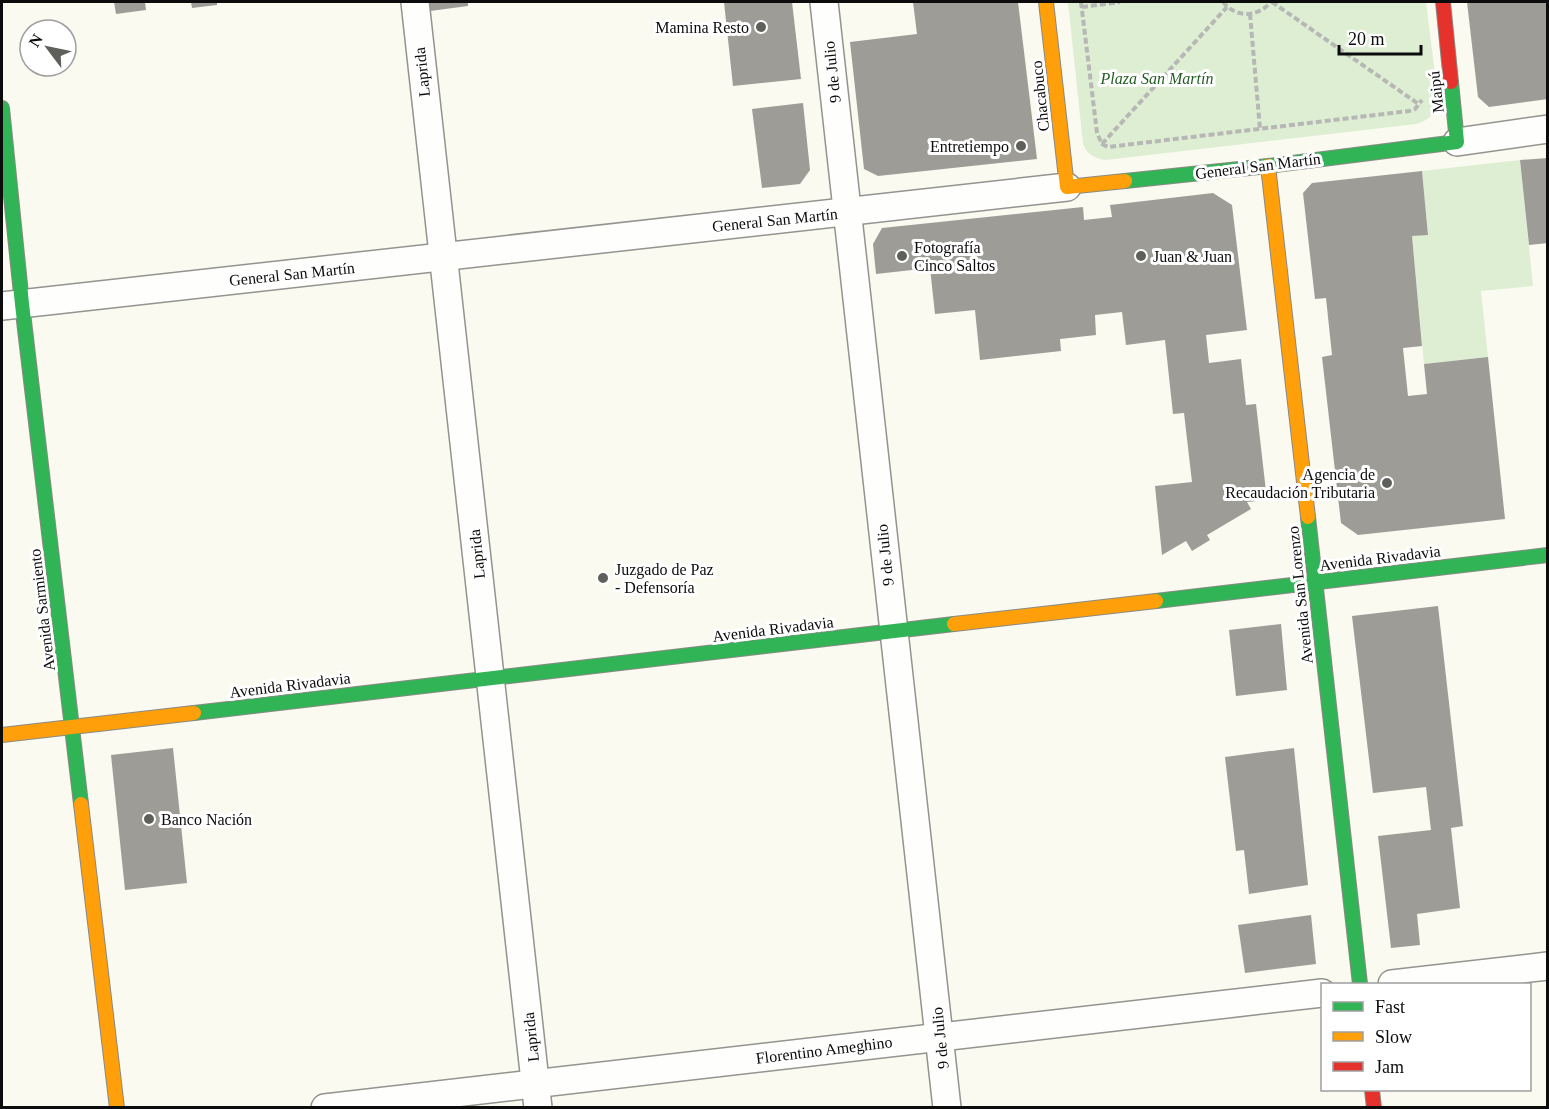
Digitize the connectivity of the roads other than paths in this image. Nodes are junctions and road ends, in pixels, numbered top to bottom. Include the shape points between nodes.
1 (415, 2) edge
2 (824, 2) edge
3 (1046, 2) edge
4 (1443, 2) edge
5 (2, 108) edge
6 (1548, 129) edge
7 (1457, 142) junction
8 (1268, 166) junction
9 (1066, 187) junction
10 (847, 212) junction
11 (443, 257) junction
12 (12, 305) edge
13 (1548, 555) edge
14 (1315, 582) junction
15 (894, 631) junction
16 (491, 678) junction
17 (73, 727) junction
18 (2, 735) edge
19 (1548, 966) edge
20 (1360, 983) edge
21 (1401, 983) edge
22 (1321, 993) edge
23 (939, 1037) junction
24 (1372, 1091) edge
25 (537, 1095) edge
26 (117, 1107) edge
27 (325, 1107) edge
28 (947, 1107) edge
29 (1374, 1107) edge

1 - 11 street, Laprida
2 - 10 street, 9 de Julio
3 - 9 main road, Chacabuco
4 - 7 main road, Maipú
5 - 12 main road, Avenida Sarmiento
6 - 7 street, General San Martín
7 - 8 main road, General San Martín
8 - 9 main road, General San Martín
8 - 14 main road, Avenida San Lorenzo
9 - 10 street, General San Martín
10 - 11 street, General San Martín
10 - 15 street, 9 de Julio
11 - 12 street, General San Martín
11 - 16 street, Laprida
12 - 17 main road, Avenida Sarmiento
13 - 14 main road, Avenida Rivadavia
14 - 15 main road, Avenida Rivadavia
14 - 20 main road, Avenida San Lorenzo
15 - 16 main road, Avenida Rivadavia
15 - 23 street, 9 de Julio
16 - 17 main road, Avenida Rivadavia
16 - 25 street, Laprida
17 - 18 main road, Avenida Rivadavia
17 - 26 main road, Avenida Sarmiento
19 - 21 street
22 - 23 street, Florentino Ameghino
23 - 25 street, Florentino Ameghino
23 - 28 street, 9 de Julio
24 - 29 main road
25 - 27 street, Florentino Ameghino

